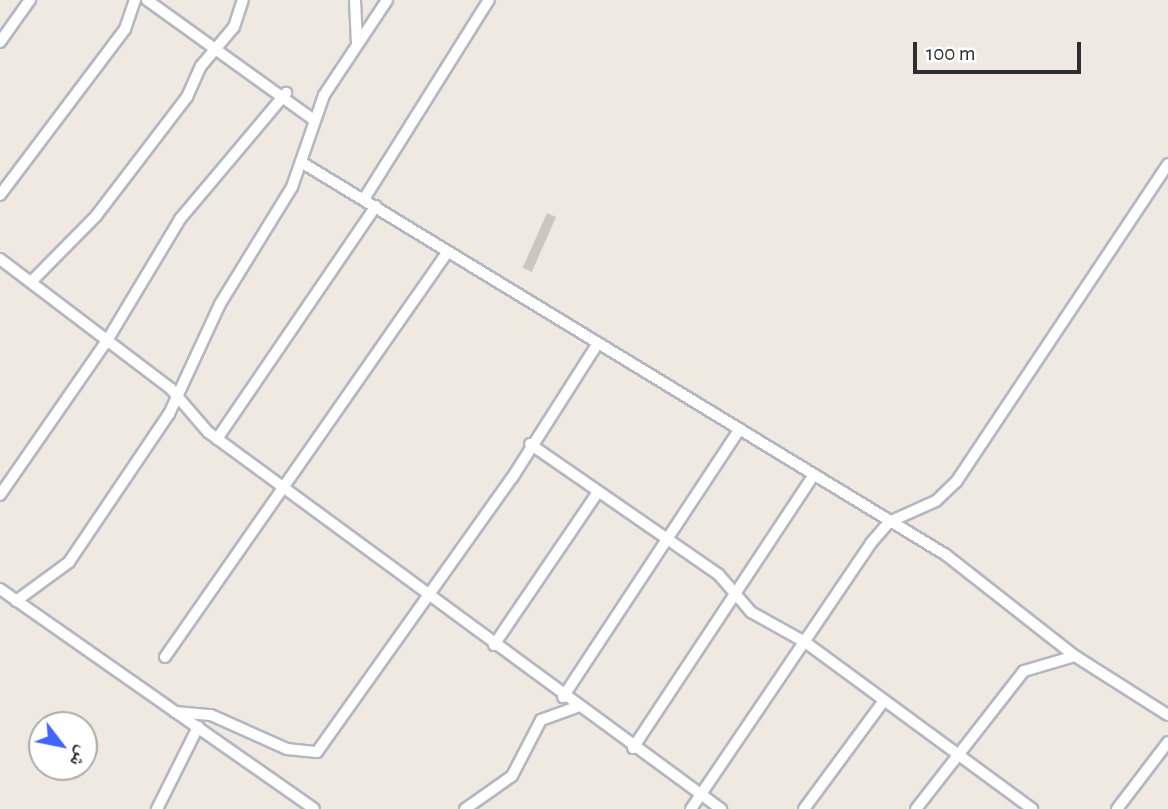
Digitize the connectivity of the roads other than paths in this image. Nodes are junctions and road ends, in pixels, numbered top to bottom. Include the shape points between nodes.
1 (30, 0) edge
2 (135, 0) edge
3 (147, 0) edge
4 (243, 0) edge
5 (355, 0) edge
6 (387, 0) edge
7 (489, 0) edge
8 (0, 42) edge
9 (357, 44) junction
10 (215, 47) junction
11 (286, 93) junction
12 (314, 120) junction
13 (301, 162) junction
14 (1168, 164) edge
15 (0, 195) edge
16 (364, 199) junction
17 (376, 206) junction
18 (448, 252) junction
19 (0, 259) edge
20 (31, 282) junction
21 (108, 339) junction
22 (598, 343) junction
23 (178, 396) junction
24 (740, 429) junction
25 (217, 439) junction
26 (530, 444) junction
27 (814, 475) junction
28 (282, 486) junction
29 (598, 492) junction
30 (0, 495) edge
31 (888, 522) junction
32 (666, 543) junction
33 (0, 589) edge
34 (734, 594) junction
35 (428, 595) junction
36 (16, 601) junction
37 (805, 642) junction
38 (494, 645) junction
39 (1075, 656) junction
40 (165, 657) dead end
41 (563, 697) junction
42 (883, 702) junction
43 (577, 708) junction
44 (175, 712) junction
45 (1168, 715) edge
46 (198, 727) junction
47 (1168, 743) edge
48 (633, 748) junction
49 (957, 754) junction
50 (702, 795) junction
51 (157, 809) edge
52 (314, 809) edge
53 (466, 809) edge
54 (691, 809) edge
55 (721, 809) edge
56 (804, 809) edge
57 (916, 809) edge
58 (1032, 809) edge
59 (1117, 809) edge

1 - 8 street
2 - 15 street via 125,29
3 - 10 street
4 - 10 street via 234,27
5 - 9 street
6 - 9 street
7 - 16 street
9 - 12 street
10 - 11 street
10 - 20 street via 187,97 96,216
11 - 12 street
11 - 21 street via 180,219
12 - 13 street
13 - 16 street
13 - 23 street via 285,200 220,304
14 - 31 street via 956,482 936,501
16 - 17 street
17 - 18 street
17 - 25 street
18 - 22 street
18 - 28 street
19 - 20 street
20 - 21 street
21 - 23 street
21 - 30 street
22 - 24 street
22 - 26 street
23 - 25 street
23 - 36 street via 69,562
24 - 27 street
24 - 32 street
25 - 28 street
26 - 29 street
26 - 35 street
27 - 31 street
27 - 34 street
28 - 35 street
28 - 40 street
29 - 32 street
29 - 38 street
31 - 37 street
31 - 39 street via 1013,601
32 - 34 street via 704,564
32 - 41 street
33 - 36 street
34 - 37 street via 751,612
34 - 48 street
35 - 38 street
35 - 44 street via 317,752 287,749 211,715
36 - 44 street
37 - 42 street
37 - 50 street
38 - 41 street
39 - 45 street
39 - 49 street via 1024,671
41 - 43 street
42 - 49 street
42 - 56 street
43 - 48 street
43 - 53 street via 547,715 512,776
44 - 46 street
46 - 51 street
46 - 52 street
47 - 59 street
48 - 50 street
49 - 57 street
49 - 58 street
50 - 54 street
50 - 55 street

